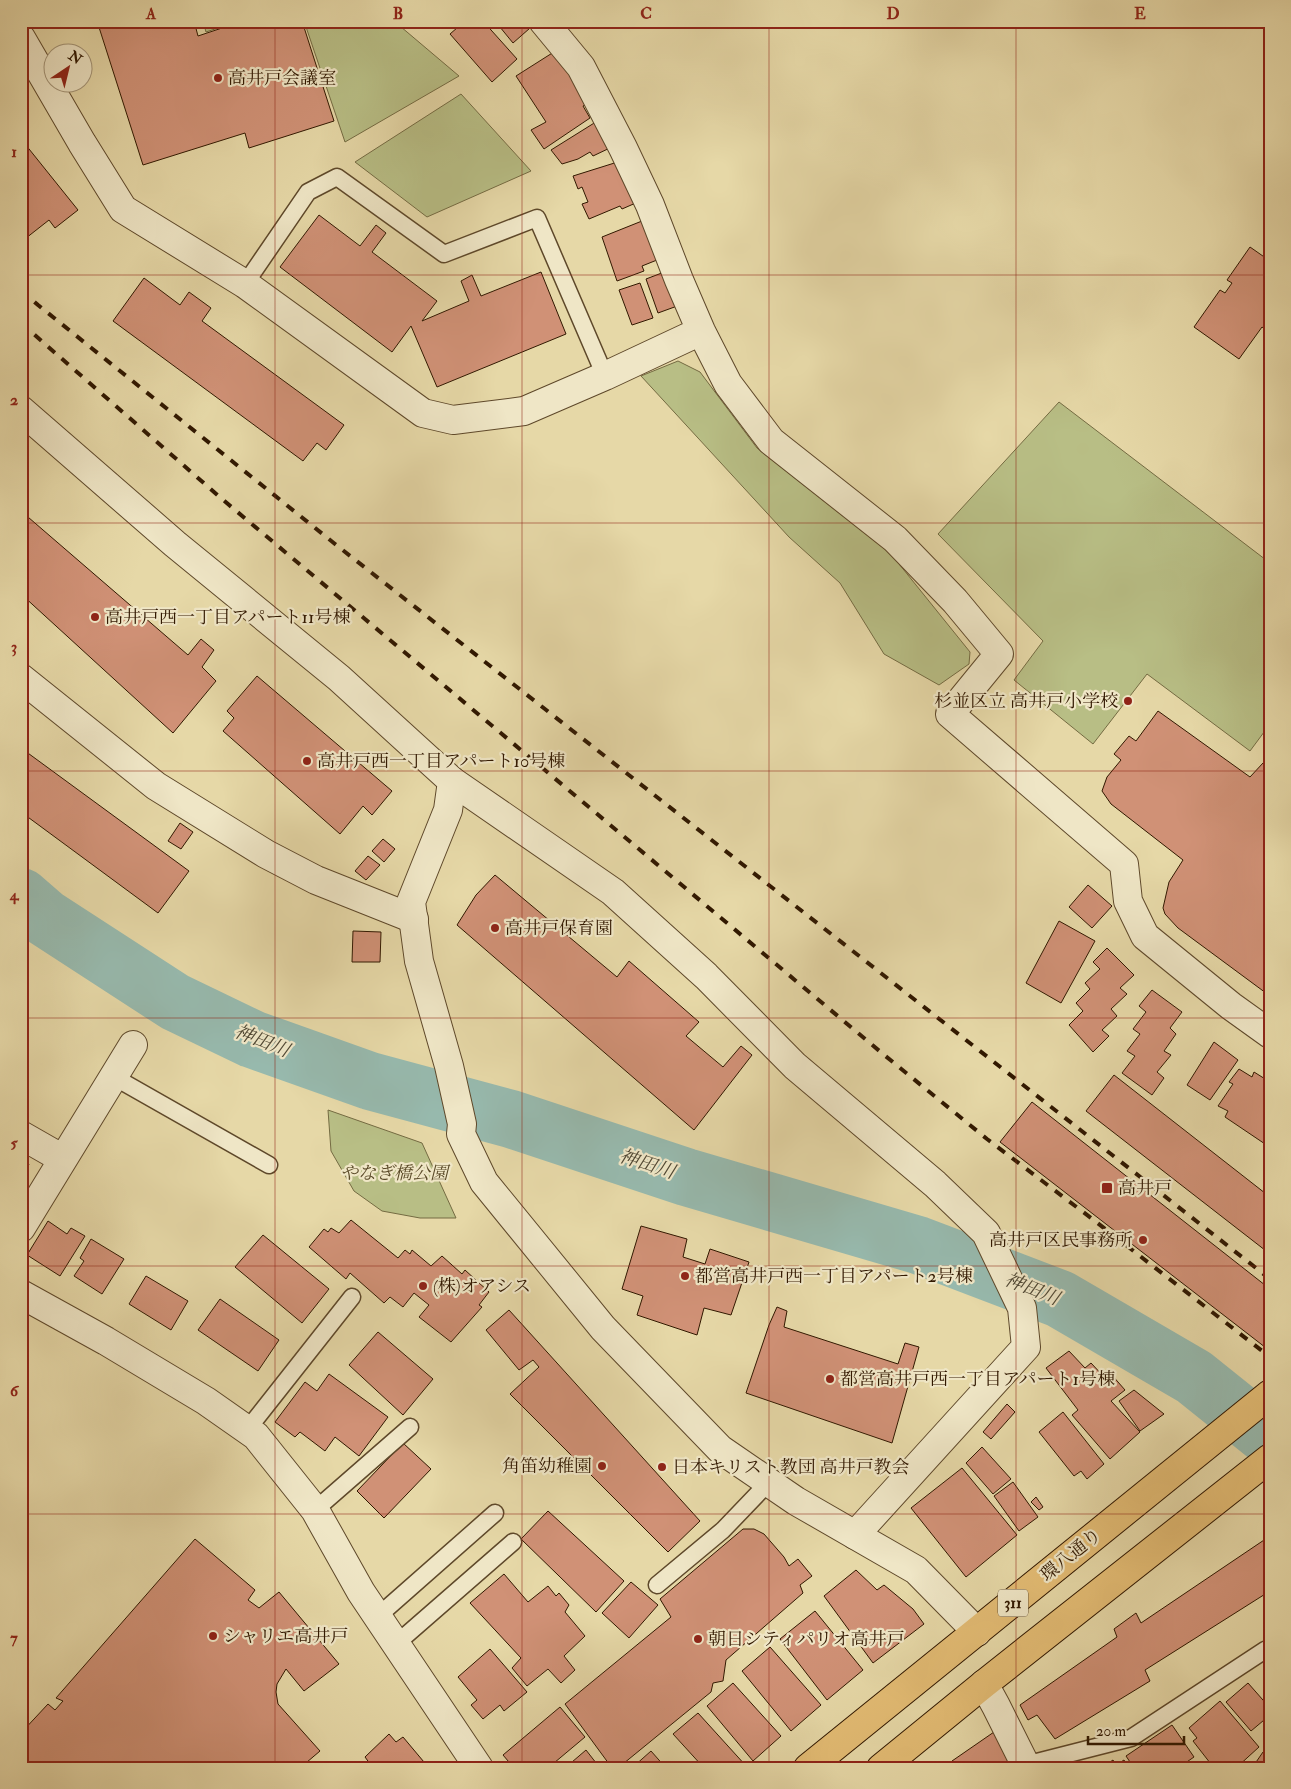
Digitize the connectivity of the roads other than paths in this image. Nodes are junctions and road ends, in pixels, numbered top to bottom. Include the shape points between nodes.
1 (543, 21) edge
2 (21, 38) edge
3 (244, 284) junction
4 (701, 331) junction
5 (605, 376) junction
6 (21, 410) edge
7 (21, 678) edge
8 (452, 781) junction
9 (414, 919) junction
10 (1270, 1034) edge
11 (133, 1045) dead end
12 (114, 1076) junction
13 (21, 1134) edge
14 (64, 1159) junction
15 (268, 1165) dead end
16 (21, 1228) edge
17 (21, 1294) edge
18 (352, 1297) dead end
19 (1268, 1395) edge
20 (410, 1427) dead end
21 (247, 1430) junction
22 (1263, 1464) edge
23 (768, 1482) junction
24 (315, 1510) junction
25 (495, 1513) dead end
26 (855, 1535) junction
27 (513, 1542) dead end
28 (657, 1585) dead end
29 (377, 1617) junction
30 (977, 1632) junction
31 (396, 1644) junction
32 (1270, 1654) edge
33 (984, 1684) junction
34 (1026, 1767) edge
35 (479, 1768) edge
36 (808, 1768) edge
37 (881, 1768) edge

1 - 4 street via 581,67 623,148
2 - 3 street via 123,209
3 - 5 street via 423,413 453,420 524,411
3 - 5 lane via 308,192 338,177 444,254 537,218
4 - 5 street
4 - 10 street via 728,384 770,441 895,539 999,654 950,714 1124,864 1128,901 1145,936
6 - 8 street via 175,544 339,678
7 - 9 street via 156,786 266,854 316,880
8 - 9 street via 448,810 411,902
8 - 26 street via 613,892 706,976 795,1066 935,1184 986,1233 996,1251 1022,1308 1026,1347
9 - 23 street via 419,961 449,1066 462,1124 461,1134 484,1182 603,1328 720,1448
11 - 12 street
12 - 14 street
12 - 15 lane
13 - 14 street
14 - 16 street
17 - 21 street via 206,1401
18 - 21 lane
19 - 30 main road, 環八通り / 311
20 - 24 lane
21 - 24 street via 256,1436
22 - 33 main road, 311
23 - 26 street
23 - 28 lane via 723,1530
24 - 29 street
25 - 29 lane
26 - 30 street via 916,1570
27 - 31 lane
29 - 31 street
30 - 36 main road, 環八通り / 311
31 - 35 street
32 - 34 lane via 1265,1650 1131,1738
33 - 34 street
33 - 37 main road, 311

